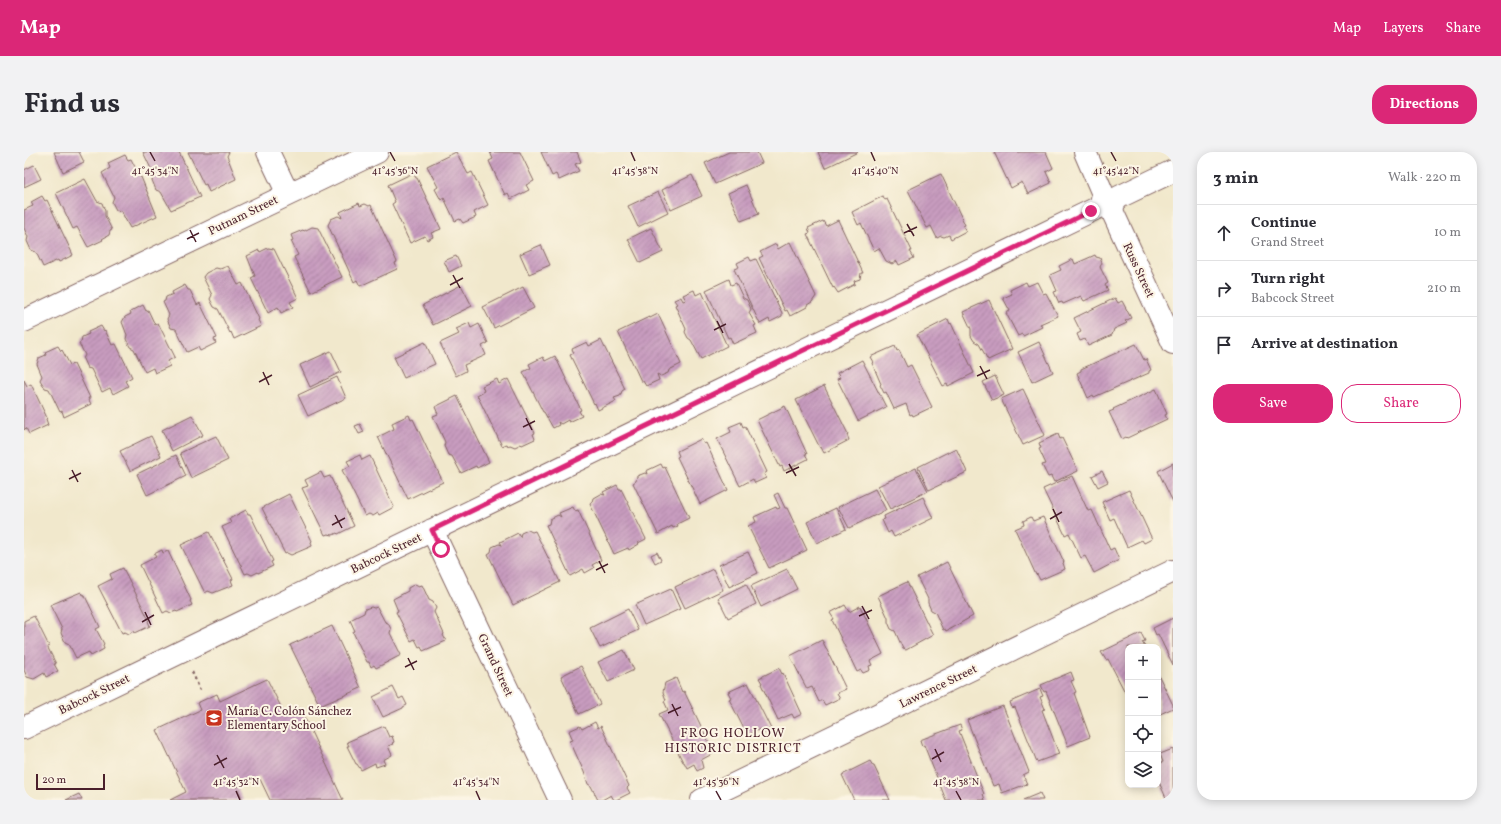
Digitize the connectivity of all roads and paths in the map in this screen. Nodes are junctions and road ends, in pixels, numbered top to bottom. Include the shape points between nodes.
1 (268, 152) edge
2 (377, 152) edge
3 (1085, 152) edge
4 (1173, 171) edge
5 (288, 194) junction
6 (1111, 194) junction
7 (24, 321) edge
8 (1173, 343) edge
9 (432, 530) junction
10 (1173, 571) edge
11 (190, 670) dead end
12 (200, 690) dead end
13 (24, 728) edge
14 (560, 800) edge
15 (702, 800) edge

1 - 5 street
2 - 5 street, Putnam Street
3 - 6 street
4 - 6 street
5 - 7 street, Putnam Street
6 - 8 street, Russ Street via 1115,201 1113,213
6 - 9 street, Babcock Street via 1104,194 1097,208
9 - 13 street, Babcock Street
9 - 14 street, Grand Street
10 - 15 street, Lawrence Street
11 - 12 path

